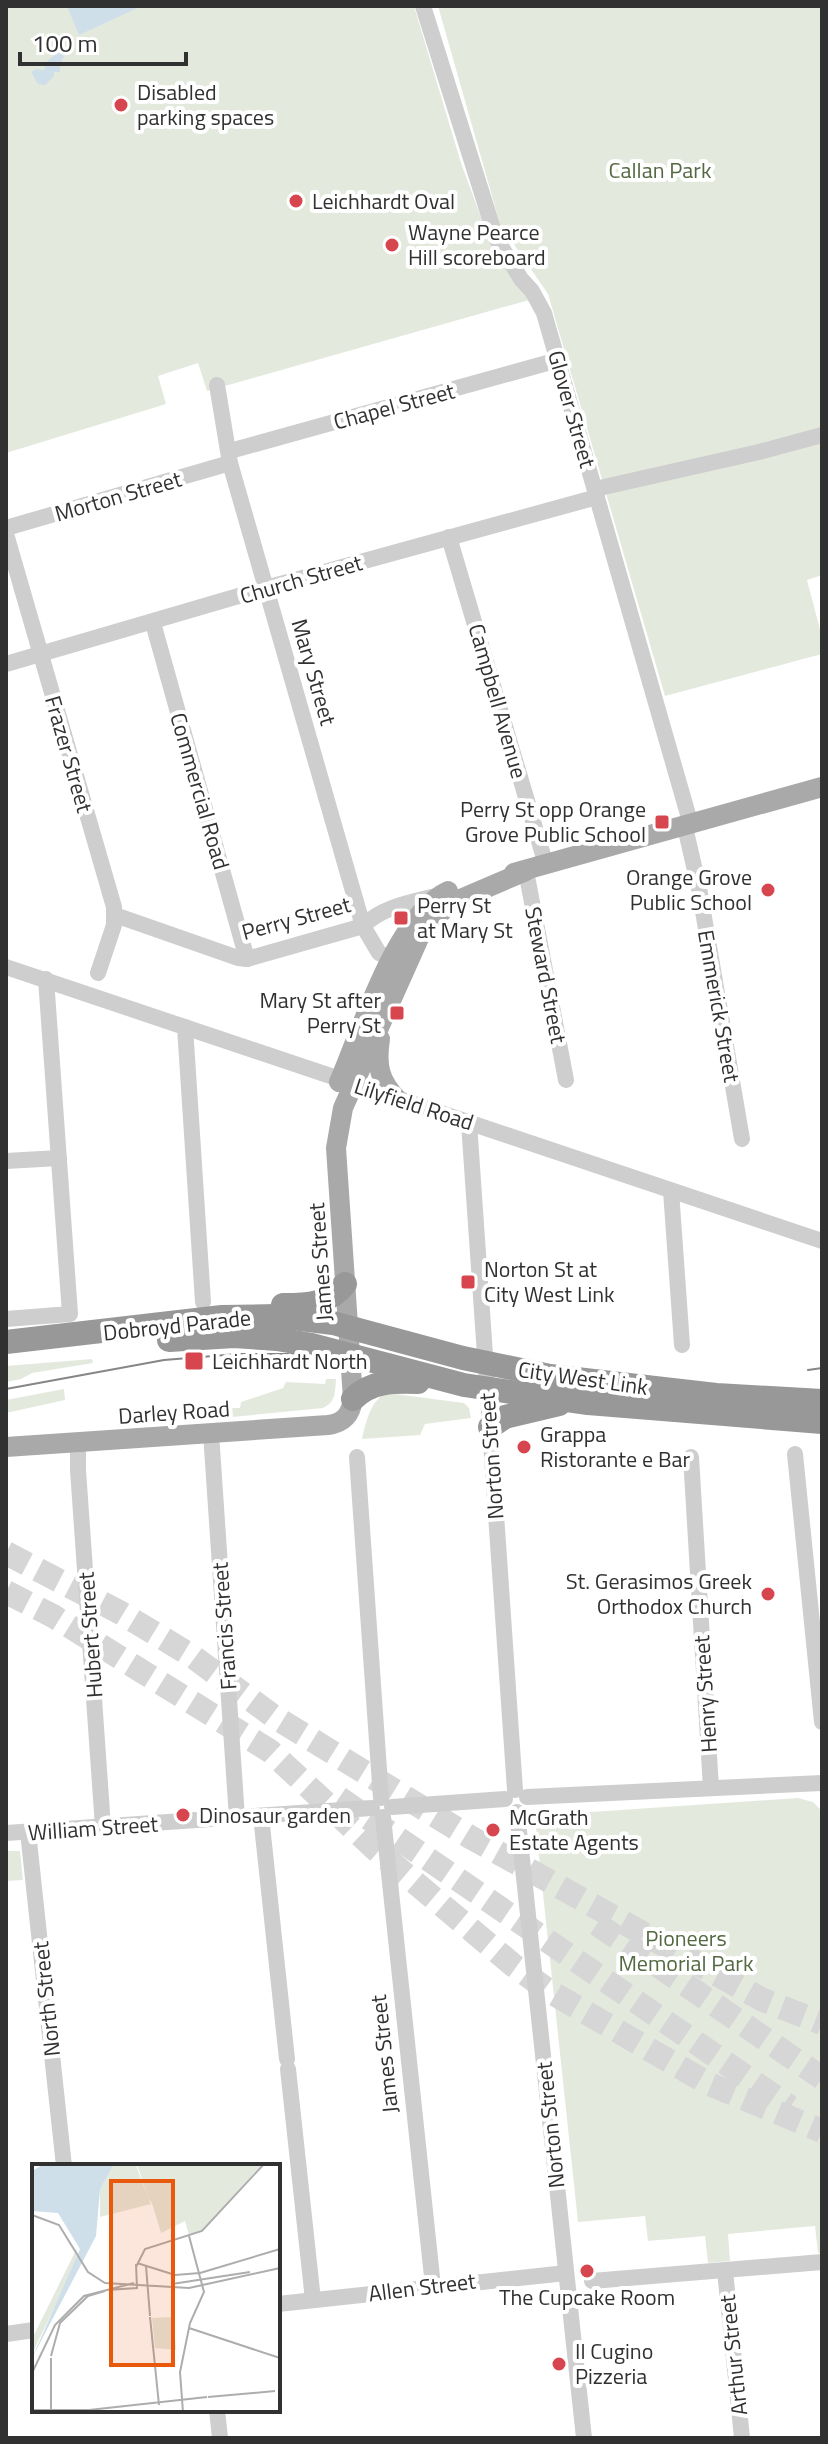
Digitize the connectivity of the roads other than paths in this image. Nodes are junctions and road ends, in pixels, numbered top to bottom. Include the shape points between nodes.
1 (423, 6) edge
2 (558, 360) junction
3 (217, 385) dead end
4 (822, 435) edge
5 (230, 457) junction
6 (596, 493) junction
7 (6, 531) edge
8 (449, 537) junction
9 (266, 588) junction
10 (153, 623) junction
11 (40, 654) junction
12 (6, 664) edge
13 (822, 787) edge
14 (688, 826) junction
15 (536, 868) junction
16 (442, 894) junction
17 (115, 920) junction
18 (363, 926) junction
19 (247, 959) junction
20 (399, 963) junction
21 (6, 967) edge
22 (98, 973) dead end
23 (46, 979) junction
24 (383, 1023) junction
25 (185, 1027) junction
26 (566, 1080) dead end
27 (346, 1082) junction
28 (398, 1100) junction
29 (469, 1123) junction
30 (742, 1139) dead end
31 (59, 1158) junction
32 (6, 1161) edge
33 (671, 1191) junction
34 (822, 1241) edge
35 (345, 1284) junction
36 (203, 1302) dead end
37 (251, 1317) junction
38 (6, 1319) edge
39 (348, 1327) junction
40 (6, 1342) edge
41 (682, 1345) dead end
42 (6, 1355) edge
43 (350, 1355) junction
44 (485, 1363) junction
45 (435, 1377) junction
46 (486, 1388) junction
47 (570, 1401) junction
48 (822, 1401) edge
49 (349, 1409) junction
50 (822, 1422) edge
51 (490, 1427) junction
52 (211, 1433) junction
53 (78, 1442) junction
54 (6, 1447) edge
55 (795, 1454) dead end
56 (357, 1457) dead end
57 (691, 1457) dead end
58 (822, 1722) edge
59 (822, 1783) edge
60 (711, 1788) junction
61 (516, 1800) junction
62 (382, 1807) junction
63 (261, 1816) junction
64 (237, 1818) junction
65 (103, 1827) junction
66 (28, 1832) junction
67 (6, 1833) edge
68 (64, 2164) edge
69 (822, 2262) edge
70 (725, 2271) junction
71 (566, 2273) junction
72 (592, 2281) dead end
73 (433, 2286) junction
74 (313, 2300) junction
75 (280, 2304) edge
76 (32, 2330) edge
77 (6, 2334) edge
78 (217, 2412) edge
79 (220, 2438) edge
80 (584, 2438) edge
81 (742, 2438) edge

1 - 2 street, Glover Street via 496,238 538,300
2 - 5 street, Chapel Street
2 - 6 street, Glover Street
3 - 5 street, Mary Street
4 - 6 street, Church Street
5 - 7 street, Morton Street
5 - 9 street, Mary Street
6 - 8 street, Church Street
6 - 14 street, Glover Street
7 - 11 street, Frazer Street
8 - 9 street, Church Street
8 - 15 street, Campbell Avenue
9 - 10 street, Church Street
9 - 18 street, Mary Street
10 - 11 street, Church Street
10 - 19 street, Commercial Road
11 - 12 street, Church Street
11 - 17 street, Frazer Street
13 - 14 main road, Perry Street
14 - 15 main road, Perry Street
14 - 30 street, Emmerick Street
15 - 16 main road, Perry Street
15 - 20 main road, Perry Street via 443,910
15 - 26 street, Steward Street
16 - 18 street, Perry Street via 396,906
16 - 20 main road, Perry Street via 414,920
17 - 19 street, Perry Street
17 - 22 street
18 - 19 street, Perry Street
18 - 20 street, Mary Street via 379,953
20 - 24 main road
20 - 27 main road
21 - 23 street, Lilyfield Road
23 - 25 street, Lilyfield Road
23 - 31 street
24 - 27 main road
24 - 28 main road via 378,1069
25 - 27 street, Lilyfield Road
25 - 36 street
27 - 28 street, Lilyfield Road
27 - 35 main road, James Street via 330,1104 329,1118 336,1148
28 - 29 street, Lilyfield Road
29 - 33 street, Lilyfield Road
29 - 44 street, Norton Street
31 - 32 street
31 - 38 street via 70,1314
33 - 34 street, Lilyfield Road
33 - 41 street
35 - 37 highway via 323,1301 274,1305
35 - 39 main road, James Street
37 - 39 highway, Dobroyd Parade
37 - 40 highway, Dobroyd Parade
39 - 43 main road, James Street
39 - 44 highway, City West Link
42 - 43 highway, Dobroyd Parade via 234,1336
43 - 45 highway, City West Link
43 - 49 main road, James Street
44 - 46 street, Norton Street
44 - 48 highway, City West Link via 587,1381
45 - 46 highway, City West Link
45 - 49 highway via 379,1383 365,1389
46 - 47 highway, City West Link
46 - 51 street, Norton Street
47 - 50 highway, City West Link
47 - 51 highway via 505,1417
49 - 52 main road, Darley Road via 328,1425
51 - 61 street, Norton Street
52 - 53 main road, Darley Road
52 - 64 street, Francis Street
53 - 54 main road, Darley Road
53 - 65 street, Hubert Street
55 - 58 street
56 - 62 street, James Street
57 - 60 street, Henry Street
59 - 60 street, William Street
60 - 61 street, William Street
61 - 62 street, William Street
61 - 71 street, Norton Street
62 - 63 street, William Street
62 - 73 street, James Street
63 - 64 street, William Street
63 - 74 street
64 - 65 street, William Street
65 - 66 street, William Street
66 - 67 street, William Street
66 - 68 street, North Street
69 - 70 street
70 - 72 street
70 - 81 street, Arthur Street
71 - 73 street, Allen Street
71 - 80 street, Norton Street
73 - 74 street, Allen Street
74 - 75 street, Allen Street
76 - 77 street
78 - 79 street

